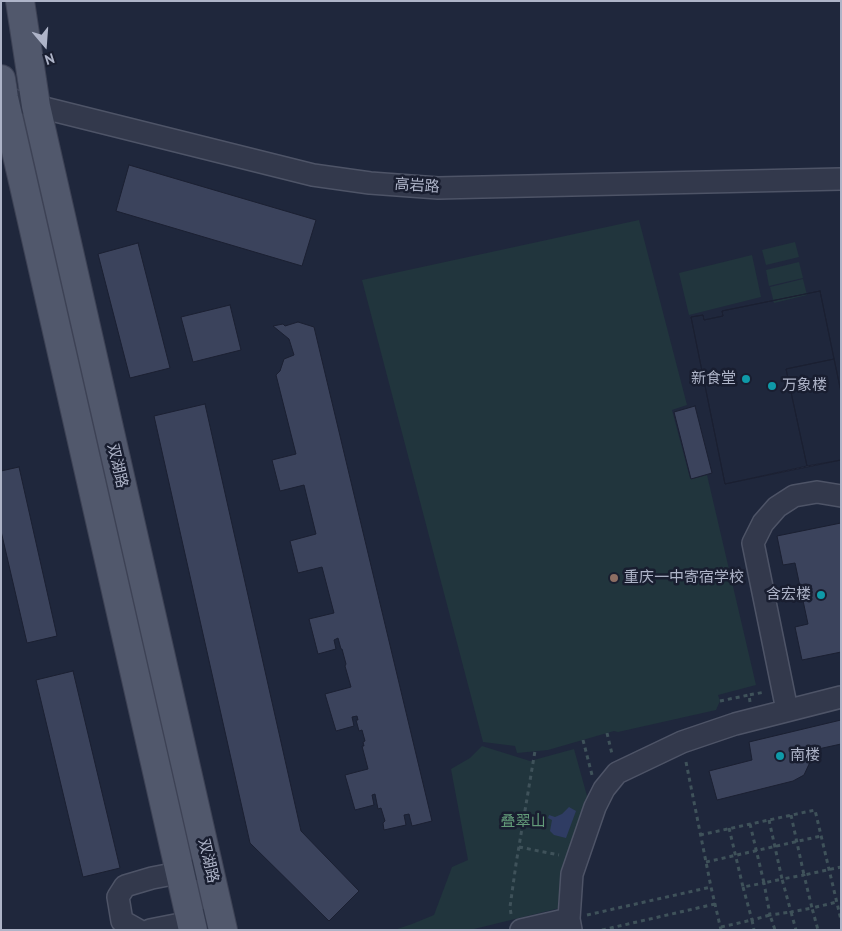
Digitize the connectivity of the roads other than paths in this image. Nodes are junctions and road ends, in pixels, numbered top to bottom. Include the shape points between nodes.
1 (20, 1) edge
2 (3, 89) edge
3 (36, 106) junction
4 (841, 179) edge
5 (841, 496) edge
6 (841, 697) edge
7 (787, 710) junction
8 (209, 867) junction
9 (180, 872) junction
10 (222, 923) edge
11 (570, 924) edge
12 (193, 926) edge
13 (517, 926) edge
14 (138, 930) edge
15 (150, 930) edge

1 - 3 main road, 双湖路
2 - 3 street, 高岩路
2 - 9 main road, 双湖路
3 - 4 street, 高岩路 via 314,175 370,183 438,188
3 - 8 main road, 双湖路
5 - 7 street via 817,492 794,496 777,507 763,523 753,543
6 - 7 street
7 - 11 street via 682,742 617,773 598,801 572,874
8 - 9 street
8 - 10 main road, 双湖路
9 - 12 main road, 双湖路
9 - 14 street via 125,886 118,897 122,921
10 - 12 street
11 - 13 street
12 - 15 street

